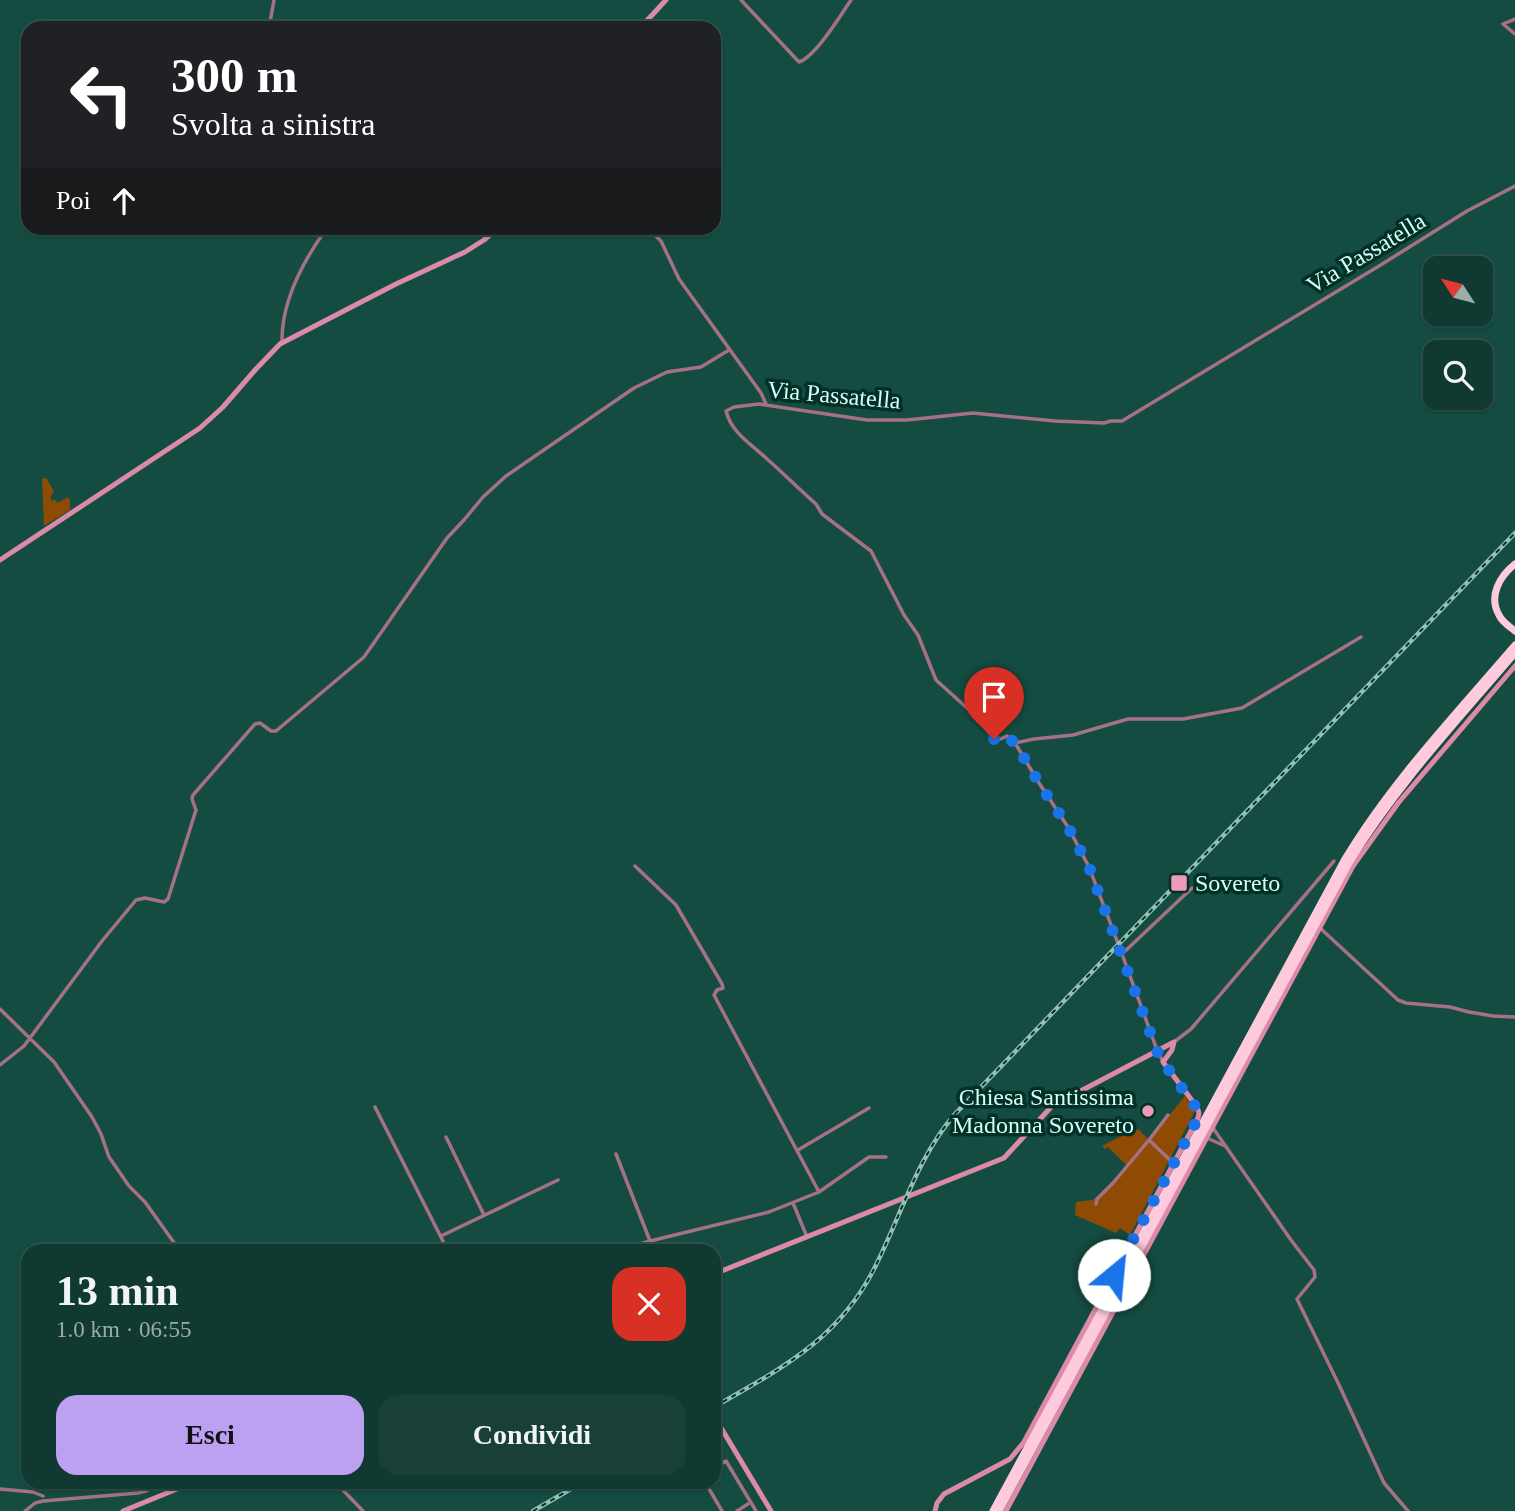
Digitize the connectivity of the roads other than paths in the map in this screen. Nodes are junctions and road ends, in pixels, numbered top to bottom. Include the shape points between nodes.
1 (274, 0) edge
2 (666, 0) edge
3 (741, 0) edge
4 (851, 0) edge
5 (1515, 19) edge
6 (270, 21) edge
7 (646, 21) edge
8 (1515, 34) edge
9 (1515, 186) edge
10 (322, 235) edge
11 (490, 235) edge
12 (655, 235) edge
13 (282, 343) junction
14 (729, 350) junction
15 (766, 404) junction
16 (0, 559) edge
17 (1515, 564) edge
18 (1514, 631) edge
19 (1361, 637) dead end
20 (1515, 645) edge
21 (1515, 653) edge
22 (1515, 666) edge
23 (1015, 743) junction
24 (1334, 861) dead end
25 (635, 866) dead end
26 (1192, 888) dead end
27 (1320, 928) junction
28 (1122, 954) junction
29 (0, 1009) edge
30 (1515, 1017) edge
31 (30, 1037) junction
32 (1174, 1042) junction
33 (1157, 1051) junction
34 (1163, 1062) junction
35 (0, 1065) edge
36 (375, 1107) dead end
37 (869, 1108) dead end
38 (1168, 1115) dead end
39 (1213, 1128) junction
40 (446, 1137) dead end
41 (1207, 1138) junction
42 (1149, 1140) junction
43 (1225, 1146) junction
44 (798, 1150) junction
45 (616, 1154) dead end
46 (886, 1157) dead end
47 (1173, 1163) junction
48 (558, 1180) dead end
49 (819, 1192) junction
50 (793, 1203) junction
51 (1096, 1204) dead end
52 (484, 1215) junction
53 (441, 1236) junction
54 (807, 1237) junction
55 (650, 1241) junction
56 (175, 1244) edge
57 (445, 1244) edge
58 (640, 1244) edge
59 (721, 1271) edge
60 (721, 1428) edge
61 (721, 1464) edge
62 (0, 1489) edge
63 (149, 1489) edge
64 (177, 1489) edge
65 (342, 1489) edge
66 (709, 1489) edge
67 (43, 1496) dead end
68 (748, 1504) dead end
69 (25, 1511) edge
70 (123, 1511) edge
71 (363, 1511) edge
72 (722, 1511) edge
73 (737, 1511) edge
74 (756, 1511) edge
75 (771, 1511) edge
76 (935, 1511) edge
77 (992, 1511) edge
78 (999, 1511) edge
79 (1006, 1511) edge
80 (1408, 1511) edge

1 - 6 street
2 - 7 street
3 - 4 street via 799,62 820,43
5 - 8 street via 1503,24
9 - 15 street, Via Passatella via 1122,421 1055,421 973,413 867,420
10 - 13 street via 288,300
11 - 13 street via 465,252
12 - 14 street via 679,279
13 - 16 street via 200,428
14 - 15 street
14 - 31 street via 701,367 667,372 634,388 506,476 483,497 444,543 364,657 276,731 255,724 193,795 196,810 168,899 136,900
15 - 23 street, Via Passatella via 730,408 726,414 748,444 822,514 870,551 918,635 936,680 996,741 1006,736
17 - 18 highway via 1501,578 1494,596 1498,614
19 - 23 street via 1242,708 1183,719 1128,719 1073,735
20 - 77 highway via 1379,806 1345,859
21 - 78 highway via 1399,789 1349,863
22 - 27 street via 1399,802 1353,866
23 - 28 street via 1089,867
24 - 32 street via 1191,1029
25 - 44 street via 676,905 723,984 714,995
26 - 28 street
27 - 30 street via 1398,1000
27 - 39 street
28 - 33 street
29 - 31 street
31 - 35 street
31 - 56 street via 66,1078 92,1117 109,1157
32 - 33 street
32 - 34 street
33 - 34 street
33 - 54 street via 1052,1106 1004,1158
34 - 47 street via 1198,1111
36 - 53 street
37 - 44 street
38 - 42 street
39 - 41 street
39 - 43 street
40 - 52 street
41 - 43 street
41 - 79 street
42 - 47 street
42 - 51 street
43 - 80 street via 1314,1270 1315,1277 1297,1299 1384,1483
44 - 49 street
45 - 55 street
46 - 49 street via 869,1157
47 - 76 street via 1024,1442 1010,1459 944,1494
48 - 52 street
49 - 50 street
50 - 54 street
50 - 55 street
52 - 53 street
53 - 57 street
54 - 59 street
55 - 58 street
60 - 75 street
61 - 74 street via 726,1461
62 - 67 street
63 - 69 street via 43,1501
64 - 70 street
65 - 71 street
66 - 72 street
68 - 73 street

